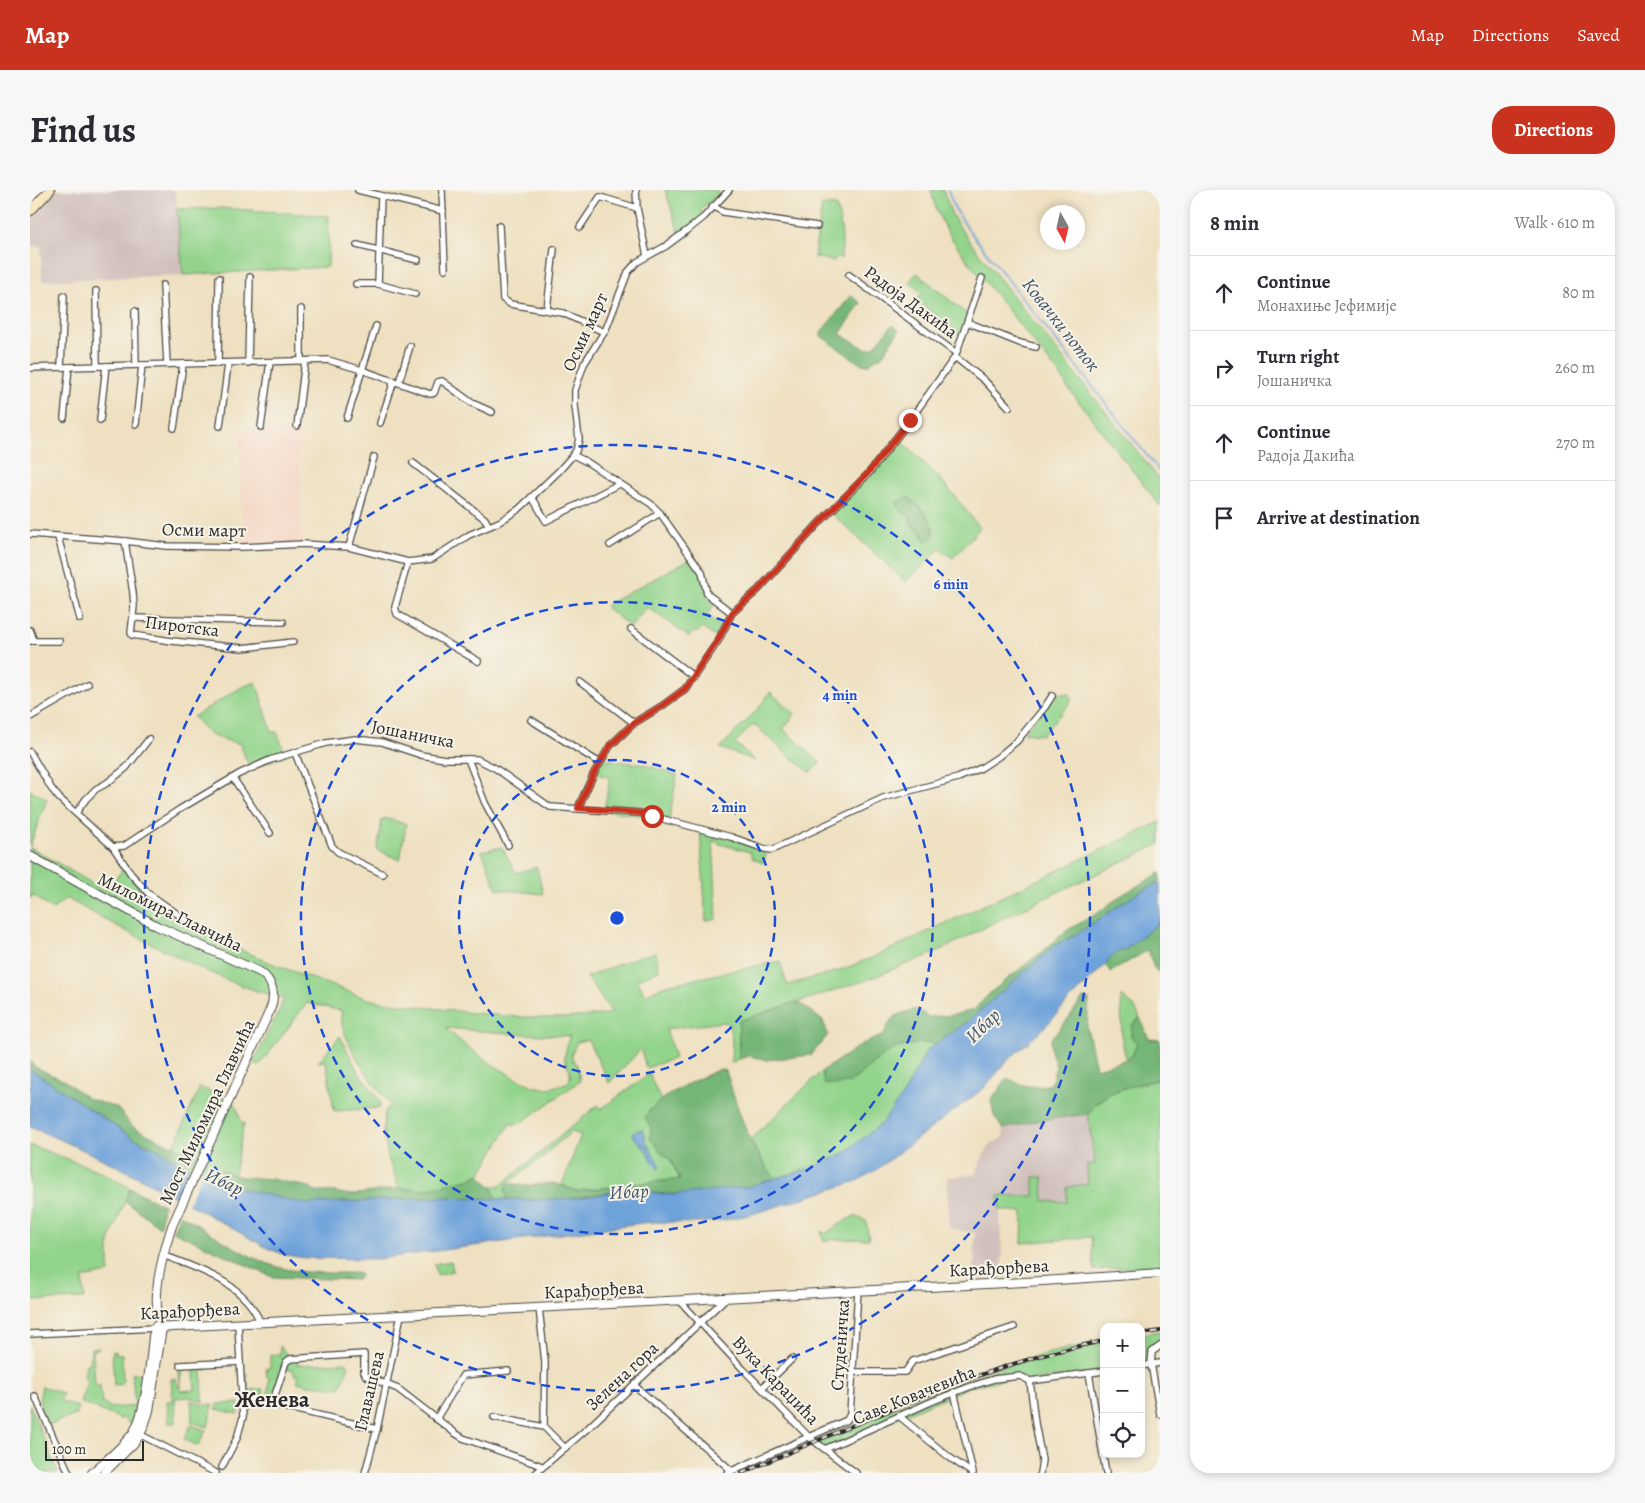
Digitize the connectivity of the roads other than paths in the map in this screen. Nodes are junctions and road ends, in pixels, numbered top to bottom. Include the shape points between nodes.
1 (50, 190) edge
2 (358, 190) edge
3 (442, 190) edge
4 (636, 190) edge
5 (730, 190) edge
6 (381, 196) junction
7 (713, 206) junction
8 (637, 208) junction
9 (443, 211) junction
10 (30, 212) edge
11 (499, 226) dead end
12 (817, 226) dead end
13 (580, 227) dead end
14 (357, 245) dead end
15 (554, 249) dead end
16 (379, 251) junction
17 (647, 256) junction
18 (418, 260) dead end
19 (445, 269) dead end
20 (849, 275) dead end
21 (250, 276) dead end
22 (219, 278) dead end
23 (982, 278) dead end
24 (356, 284) dead end
25 (378, 284) junction
26 (163, 285) dead end
27 (96, 291) dead end
28 (414, 294) dead end
29 (64, 296) dead end
30 (301, 309) dead end
31 (547, 309) junction
32 (135, 311) dead end
33 (967, 322) junction
34 (376, 326) dead end
35 (604, 332) junction
36 (410, 346) dead end
37 (1036, 347) dead end
38 (956, 355) junction
39 (303, 361) junction
40 (270, 362) junction
41 (248, 363) junction
42 (167, 364) junction
43 (183, 364) junction
44 (218, 364) junction
45 (228, 364) junction
46 (139, 365) junction
47 (97, 366) junction
48 (106, 366) junction
49 (61, 367) junction
50 (69, 367) junction
51 (30, 368) edge
52 (362, 370) junction
53 (396, 381) junction
54 (1009, 407) dead end
55 (492, 412) dead end
56 (64, 418) dead end
57 (346, 418) dead end
58 (100, 420) dead end
59 (380, 422) dead end
60 (136, 424) dead end
61 (220, 426) dead end
62 (297, 426) dead end
63 (261, 427) dead end
64 (174, 428) dead end
65 (573, 455) junction
66 (374, 458) dead end
67 (414, 463) dead end
68 (619, 484) junction
69 (532, 497) junction
70 (660, 513) junction
71 (490, 526) junction
72 (30, 534) edge
73 (58, 537) junction
74 (125, 541) junction
75 (610, 545) dead end
76 (349, 546) junction
77 (408, 562) junction
78 (732, 613) junction
79 (133, 618) junction
80 (80, 619) dead end
81 (284, 622) dead end
82 (631, 629) dead end
83 (30, 630) edge
84 (32, 641) edge
85 (59, 641) dead end
86 (293, 642) dead end
87 (478, 660) dead end
88 (694, 677) junction
89 (580, 682) dead end
90 (87, 684) dead end
91 (1052, 696) dead end
92 (30, 717) edge
93 (531, 720) dead end
94 (634, 723) junction
95 (149, 739) dead end
96 (30, 752) edge
97 (295, 753) junction
98 (468, 759) junction
99 (600, 763) junction
100 (233, 778) junction
101 (578, 808) junction
102 (76, 813) junction
103 (270, 833) dead end
104 (508, 845) dead end
105 (113, 847) junction
106 (30, 856) edge
107 (383, 874) dead end
108 (186, 920) dead end
109 (270, 1010) joint
110 (163, 1255) junction
111 (1160, 1273) edge
112 (858, 1291) junction
113 (726, 1298) junction
114 (680, 1301) junction
115 (539, 1308) junction
116 (401, 1315) junction
117 (260, 1322) junction
118 (700, 1322) junction
119 (238, 1324) junction
120 (1014, 1327) dead end
121 (159, 1328) junction
122 (30, 1334) edge
123 (1160, 1346) edge
124 (792, 1359) dead end
125 (240, 1362) junction
126 (1160, 1362) edge
127 (180, 1364) dead end
128 (1151, 1364) junction
129 (1145, 1365) edge
130 (508, 1371) dead end
131 (853, 1372) junction
132 (1100, 1372) edge
133 (1089, 1373) junction
134 (1030, 1381) junction
135 (387, 1384) junction
136 (634, 1385) junction
137 (762, 1388) junction
138 (954, 1392) junction
139 (35, 1396) dead end
140 (242, 1397) junction
141 (272, 1404) junction
142 (1160, 1414) edge
143 (899, 1416) junction
144 (494, 1417) dead end
145 (436, 1419) junction
146 (544, 1427) junction
147 (377, 1428) junction
148 (137, 1433) junction
149 (809, 1437) junction
150 (565, 1448) junction
151 (825, 1449) junction
152 (542, 1466) junction
153 (222, 1467) dead end
154 (854, 1471) edge
155 (729, 1472) edge
156 (69, 1473) edge
157 (92, 1473) edge
158 (104, 1473) edge
159 (216, 1473) edge
160 (365, 1473) edge
161 (536, 1473) edge
162 (844, 1473) edge
163 (972, 1473) edge
164 (1040, 1473) edge
165 (1106, 1473) edge

1 - 10 main road
2 - 6 street
3 - 9 street
4 - 8 street
5 - 7 street, Осми март
6 - 9 street
6 - 16 street
7 - 12 street via 723,212
7 - 17 street, Осми март via 689,229
8 - 13 street via 600,197
8 - 17 street
9 - 19 street
11 - 31 street via 503,299 510,304
14 - 16 street
15 - 31 street
16 - 18 street
16 - 25 street
17 - 35 street, Осми март via 628,272
20 - 38 street, Радоја Дакића
21 - 41 street
22 - 44 street
23 - 33 street, Радоја Дакића
24 - 25 street
25 - 28 street
26 - 42 street
27 - 47 street
29 - 49 street
30 - 39 street
31 - 35 street via 579,319
32 - 46 street
33 - 37 street, Радоја Дакића
33 - 38 street, Радоја Дакића
34 - 52 street
35 - 65 street, Осми март via 584,364 575,390 579,439
36 - 53 street
38 - 54 street, Радоја Дакића
38 - 78 street, Радоја Дакића via 868,473 758,590
39 - 40 street
39 - 52 street via 328,360
39 - 62 street
40 - 41 street
40 - 63 street
41 - 45 street
42 - 43 street
42 - 46 street
43 - 44 street
43 - 64 street
44 - 45 street
45 - 61 street
46 - 48 street
46 - 60 street
47 - 48 street
47 - 50 street
48 - 58 street
49 - 50 street
49 - 51 street
50 - 56 street
52 - 53 street
52 - 57 street
53 - 55 street via 432,394 438,382 442,381 472,403
53 - 59 street
65 - 68 street
65 - 69 street, Осми март
66 - 76 street
67 - 71 street
68 - 69 street via 546,521
68 - 70 street
69 - 71 street, Осми март via 506,518
70 - 75 street
70 - 78 street via 702,572 707,594
71 - 77 street, Осми март via 432,559
72 - 73 street, Осми март
73 - 74 street, Осми март
73 - 80 street
74 - 76 street, Осми март via 166,546
74 - 79 street, Пиротска via 133,593
76 - 77 street, Осми март
77 - 87 street via 395,607 397,614
78 - 88 street
79 - 81 street
79 - 86 street, Пиротска via 132,635 172,641 242,648
82 - 88 street
83 - 84 street
84 - 85 street
88 - 94 street via 685,689
89 - 94 street
90 - 92 street
91 - 101 street, Јошаничка via 1017,740 981,768 958,778 883,798 772,850 640,813
93 - 99 street
94 - 99 street via 610,746
95 - 102 street via 126,768 96,789
96 - 102 street via 51,788
97 - 98 street, Јошаничка via 326,743 364,739 421,755
97 - 100 street, Јошаничка via 270,760
97 - 107 street via 332,846 344,856
98 - 101 street, Јошаничка via 477,759 495,768 550,807
98 - 104 street, Јошаничка via 485,802
99 - 101 street
100 - 103 street
100 - 105 street, Јошаничка via 124,846
102 - 105 street
105 - 108 street via 149,894
106 - 109 street, Миломира Главчића via 174,935 260,972 272,987
109 - 110 street, Мост Миломира Главчића via 172,1226
110 - 117 street via 219,1278 256,1311
110 - 121 street, Мост Миломира Главчића via 158,1287
111 - 112 street, Карађорђева
112 - 113 street, Карађорђева
112 - 131 street, Студеничка
113 - 114 street, Карађорђева
113 - 118 street, Зелена гора
114 - 115 street, Карађорђева
114 - 118 street, Вука Караџића
115 - 116 street, Карађорђева
115 - 146 street via 545,1362
116 - 117 street, Карађорђева
116 - 135 street, Главашева
117 - 119 street, Карађорђева
118 - 136 street, Зелена гора
118 - 137 street, Вука Караџића
119 - 121 street, Карађорђева
119 - 125 street
120 - 131 street via 913,1361 905,1372
121 - 122 street, Карађорђева
121 - 148 street
123 - 128 street via 1152,1352
124 - 137 street
125 - 127 street
125 - 140 street
126 - 128 street
128 - 129 street
128 - 142 street
130 - 145 street via 463,1375
131 - 149 street, Студеничка via 847,1420
132 - 133 street, Саве Ковачевића
133 - 134 street, Саве Ковачевића
133 - 165 street
134 - 138 street, Саве Ковачевића via 1020,1376 994,1379
134 - 164 street via 1042,1460
135 - 141 street via 366,1376 364,1354 290,1359 286,1362
135 - 145 street
135 - 147 street, Главашева
136 - 150 street, Зелена гора
136 - 155 street
137 - 149 street, Вука Караџића
138 - 143 street, Саве Ковачевића
138 - 163 street
139 - 156 street
140 - 141 street
140 - 153 street via 243,1417 237,1438
141 - 147 street
143 - 151 street, Саве Ковачевића
143 - 163 street
144 - 146 street
145 - 152 street via 463,1438
146 - 150 street
147 - 160 street, Главашева
148 - 157 street
148 - 158 street
148 - 159 street
149 - 151 street, Вука Караџића
149 - 155 street
150 - 152 street, Зелена гора
151 - 154 street, Вука Караџића
152 - 161 street, Зелена гора
154 - 162 street

